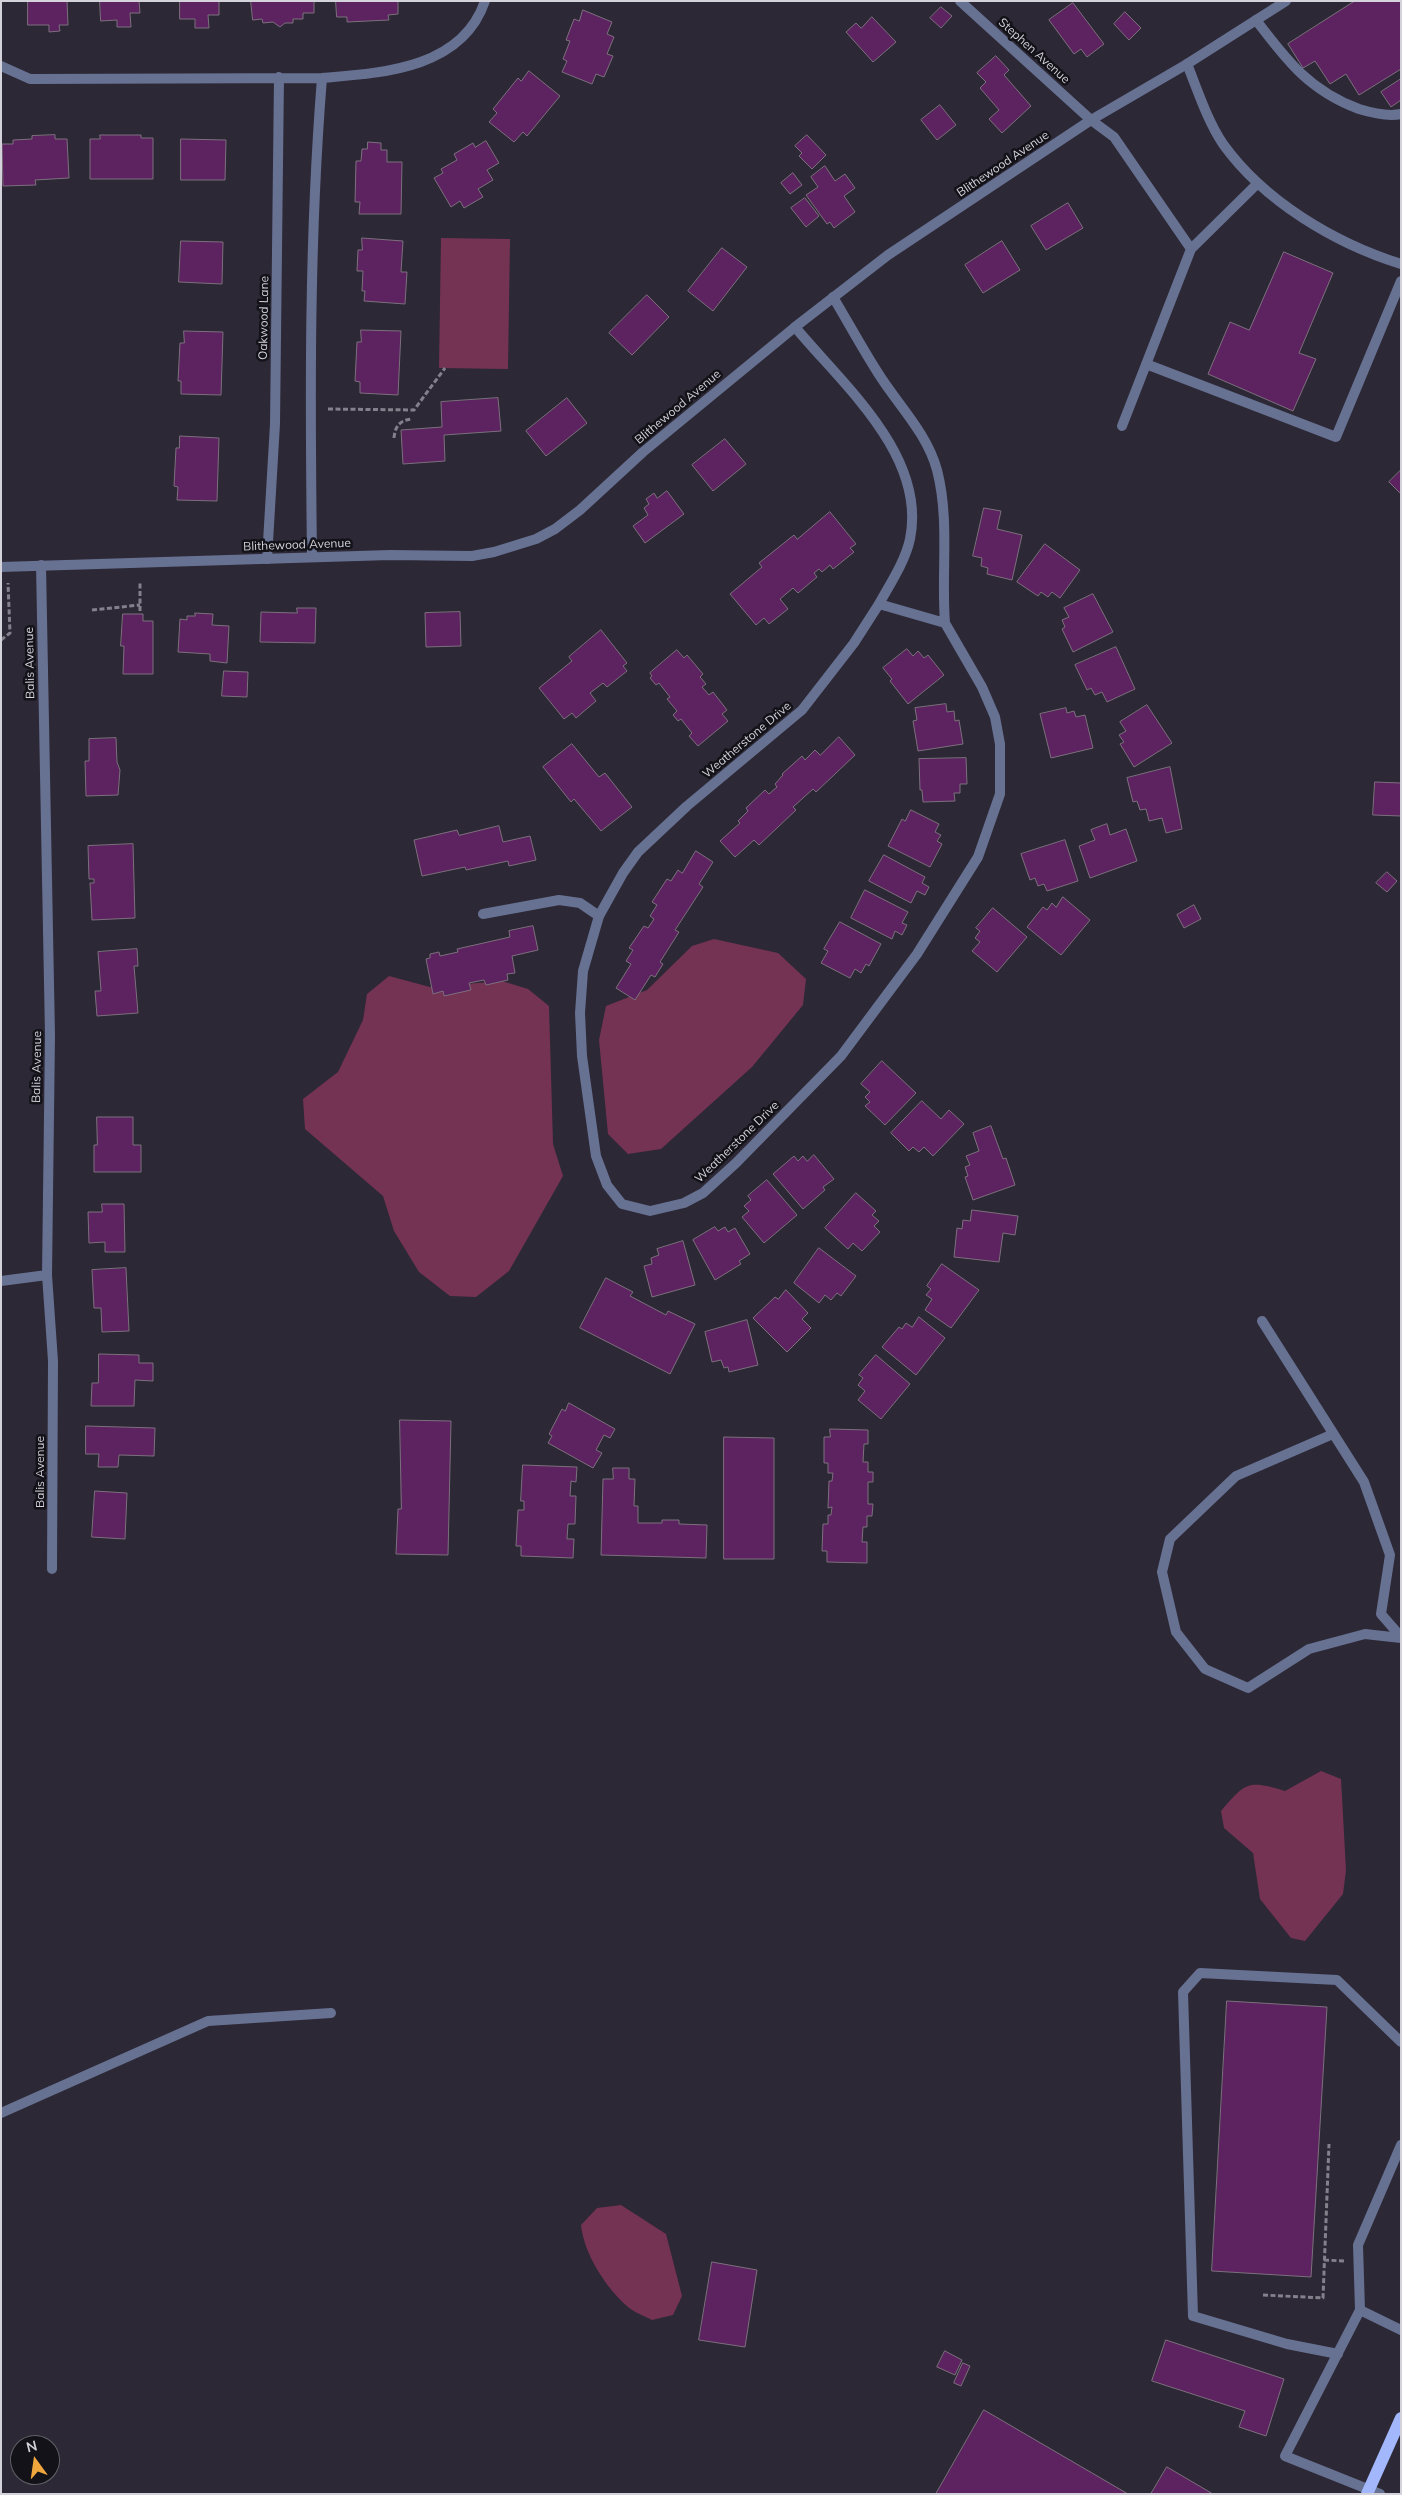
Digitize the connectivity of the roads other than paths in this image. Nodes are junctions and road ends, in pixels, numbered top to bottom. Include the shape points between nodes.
1 (485, 1) edge
2 (960, 1) edge
3 (1282, 2) edge
4 (1256, 20) junction
5 (1187, 64) junction
6 (1, 66) edge
7 (279, 77) junction
8 (322, 78) junction
9 (1401, 114) edge
10 (1092, 120) junction
11 (1258, 183) junction
12 (1192, 249) junction
13 (1401, 264) edge
14 (1401, 281) edge
15 (833, 297) junction
16 (795, 327) junction
17 (1146, 364) junction
18 (1122, 426) dead end
19 (312, 557) junction
20 (267, 559) junction
21 (41, 565) junction
22 (1, 567) edge
23 (879, 604) junction
24 (945, 623) junction
25 (483, 914) dead end
26 (599, 916) junction
27 (47, 1275) junction
28 (1, 1281) edge
29 (1262, 1321) dead end
30 (1333, 1434) junction
31 (52, 1569) dead end
32 (1401, 1637) edge
33 (331, 2013) dead end
34 (1401, 2042) edge
35 (1, 2113) edge
36 (1401, 2145) edge
37 (1360, 2310) junction
38 (1401, 2330) edge
39 (1338, 2354) junction
40 (1401, 2418) edge
41 (1372, 2492) edge

1 - 8 street via 471,29 453,46 423,63 367,74
2 - 10 street, Stephen Avenue
3 - 4 street, Blithewood Avenue
4 - 5 street, Blithewood Avenue
4 - 9 street via 1288,62 1310,83 1341,102 1364,110 1386,116
5 - 10 street, Blithewood Avenue
5 - 11 street via 1222,143
6 - 7 street via 30,79
7 - 8 street
7 - 20 street, Oakwood Lane via 275,424
8 - 19 street via 310,331
10 - 12 street, Stephen Avenue via 1114,137
10 - 15 street, Blithewood Avenue via 888,255
11 - 12 street
11 - 13 street via 1279,201 1319,226
12 - 17 street
14 - 17 street via 1336,437
15 - 16 street, Blithewood Avenue
15 - 24 street, Weatherstone Drive via 878,374 910,416 937,470 944,534
16 - 19 street, Blithewood Avenue via 643,452 580,510 536,539 472,556
16 - 23 street, Weatherstone Drive via 869,414 900,462 912,518 910,540
17 - 18 street
19 - 20 street, Blithewood Avenue
20 - 21 street, Blithewood Avenue
21 - 22 street, Blithewood Avenue
21 - 27 street, Balis Avenue via 50,1035
23 - 24 street
23 - 26 street, Weatherstone Drive via 854,643 802,710 687,806 638,852
24 - 26 street, Weatherstone Drive via 982,686 995,717 1000,744 1000,794 978,857 917,954 841,1056 736,1163 703,1192 670,1207 650,1211 622,1204 604,1180 596,1156 582,1056 580,1013 583,972
25 - 26 street via 559,900 580,903
27 - 28 street
27 - 31 street, Balis Avenue via 53,1361
29 - 30 street
30 - 32 street via 1364,1482 1390,1555 1381,1614
30 - 32 street via 1236,1476 1170,1540 1162,1572 1176,1632 1204,1669 1248,1688 1309,1649 1365,1634
33 - 35 street via 208,2021
34 - 39 street via 1337,1980 1200,1974 1183,1992 1193,2316 1287,2344
36 - 37 street via 1358,2245
37 - 38 street
37 - 39 street
39 - 41 street via 1285,2456
40 - 41 main road

